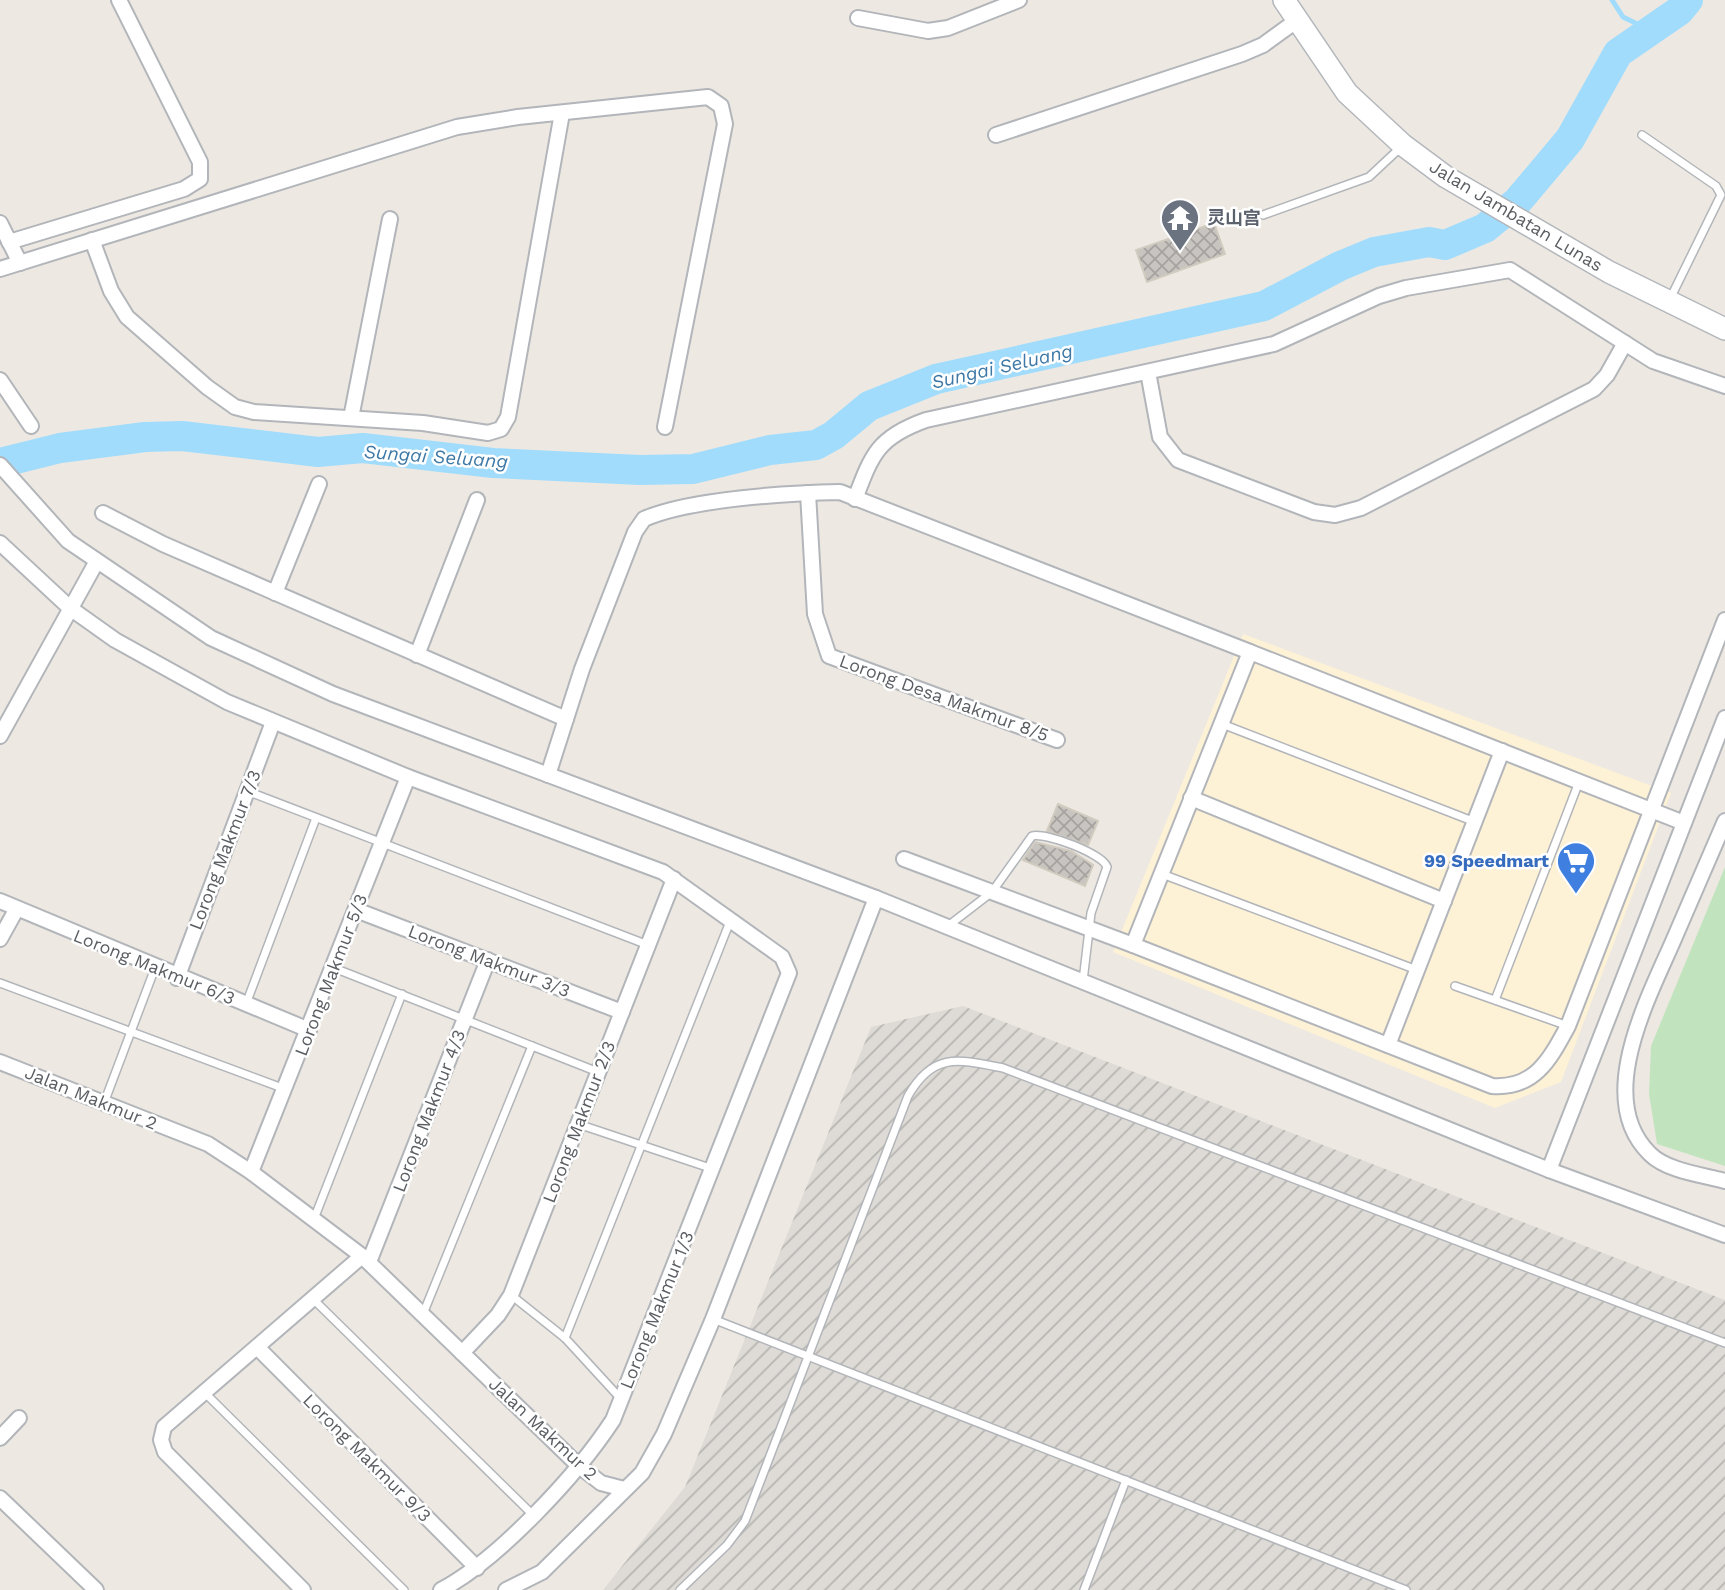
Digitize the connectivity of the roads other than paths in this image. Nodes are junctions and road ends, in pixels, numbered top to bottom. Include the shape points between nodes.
1 (120, 0) edge
2 (1019, 0) edge
3 (1284, 0) edge
4 (858, 18) dead end
5 (1296, 21) junction
6 (562, 113) junction
7 (996, 135) dead end
8 (1642, 135) dead end
9 (1403, 145) junction
10 (1723, 192) edge
11 (1263, 215) dead end
12 (390, 219) dead end
13 (0, 223) edge
14 (92, 240) junction
15 (9, 242) junction
16 (20, 263) junction
17 (0, 269) edge
18 (1668, 301) junction
19 (1725, 329) edge
20 (1625, 343) junction
21 (1148, 372) junction
22 (0, 380) edge
23 (1725, 386) edge
24 (351, 418) junction
25 (31, 426) dead end
26 (666, 427) dead end
27 (0, 465) edge
28 (319, 484) dead end
29 (808, 493) junction
30 (855, 499) junction
31 (477, 500) dead end
32 (103, 513) dead end
33 (0, 543) edge
34 (97, 561) junction
35 (275, 593) junction
36 (70, 608) junction
37 (1725, 620) edge
38 (1250, 652) junction
39 (417, 654) junction
40 (1725, 718) edge
41 (566, 719) junction
42 (273, 722) junction
43 (1221, 723) junction
44 (0, 736) edge
45 (1057, 740) dead end
46 (1502, 751) junction
47 (548, 775) junction
48 (408, 777) junction
49 (1579, 781) junction
50 (247, 791) junction
51 (1191, 798) junction
52 (1651, 810) junction
53 (316, 818) junction
54 (1725, 821) edge
55 (1475, 822) junction
56 (1684, 823) junction
57 (382, 844) junction
58 (904, 859) dead end
59 (1161, 874) junction
60 (674, 879) junction
61 (992, 892) junction
62 (876, 898) junction
63 (0, 901) edge
64 (1444, 901) junction
65 (356, 910) junction
66 (16, 911) junction
67 (731, 918) junction
68 (947, 927) junction
69 (1091, 929) junction
70 (0, 939) edge
71 (648, 945) junction
72 (1133, 945) junction
73 (488, 960) junction
74 (155, 968) junction
75 (334, 968) junction
76 (1417, 970) junction
77 (177, 978) junction
78 (1083, 981) junction
79 (0, 983) edge
80 (1455, 986) dead end
81 (402, 995) junction
82 (1495, 1000) junction
83 (245, 1005) junction
84 (622, 1012) junction
85 (465, 1019) junction
86 (1568, 1026) junction
87 (309, 1030) junction
88 (131, 1033) junction
89 (1388, 1045) junction
90 (532, 1046) junction
91 (0, 1062) edge
92 (598, 1072) junction
93 (286, 1090) junction
94 (104, 1103) junction
95 (578, 1124) junction
96 (642, 1147) junction
97 (713, 1170) junction
98 (1549, 1170) junction
99 (251, 1172) junction
100 (1725, 1181) edge
101 (314, 1219) junction
102 (1725, 1235) edge
103 (366, 1259) junction
104 (511, 1295) junction
105 (313, 1299) junction
106 (423, 1315) junction
107 (713, 1319) junction
108 (565, 1338) junction
109 (1725, 1343) edge
110 (258, 1348) junction
111 (462, 1353) junction
112 (810, 1356) junction
113 (205, 1393) junction
114 (621, 1399) junction
115 (19, 1418) dead end
116 (0, 1438) edge
117 (578, 1465) junction
118 (1126, 1480) junction
119 (624, 1489) junction
120 (0, 1498) edge
121 (532, 1514) junction
122 (477, 1568) junction
123 (96, 1590) edge
124 (303, 1590) edge
125 (404, 1590) edge
126 (441, 1590) edge
127 (506, 1590) edge
128 (680, 1590) edge
129 (1083, 1590) edge
130 (1406, 1590) edge

1 - 15 street via 200,162 200,179 184,189
2 - 4 street via 948,28 928,31
3 - 5 main road, Jalan Jambatan Lunas
5 - 7 street via 1242,54
5 - 9 main road, Jalan Jambatan Lunas via 1347,93
6 - 14 street via 457,127
6 - 24 street via 508,417 501,429 488,433
6 - 26 street via 708,97 721,106 725,124
8 - 10 lane
9 - 11 lane via 1369,177
9 - 18 main road, Jalan Jambatan Lunas via 1470,191
10 - 18 lane
12 - 24 street
13 - 15 street
14 - 16 street
14 - 24 street via 111,291 128,317 235,407
15 - 16 street
16 - 17 street
18 - 19 main road, Jalan Jambatan Lunas
20 - 21 street via 1510,270 1406,288 1355,305 1273,344
20 - 21 street via 1594,389 1361,508 1335,515 1314,512 1178,460 1160,437
20 - 23 street via 1653,360
21 - 30 street via 902,428 882,441
22 - 25 street
27 - 34 street via 68,541
28 - 35 street
29 - 30 street via 840,492
29 - 41 street via 688,507 644,519 586,656
29 - 45 street, Lorong Desa Makmur 8/5 via 815,614 829,656
30 - 38 street
31 - 39 street
32 - 35 street
33 - 36 street
34 - 36 street
34 - 47 street via 211,638 332,694
35 - 39 street
36 - 42 street via 115,640
36 - 44 street
37 - 52 street
38 - 43 street
38 - 46 street
39 - 41 street
40 - 56 street
41 - 47 street
42 - 48 street
42 - 50 street, Lorong Makmur 7/3
43 - 51 street
43 - 55 lane
46 - 49 street
46 - 55 street
47 - 62 street
48 - 57 street, Lorong Makmur 5/3
48 - 60 street
49 - 52 street
49 - 82 lane
50 - 53 lane
50 - 77 street, Lorong Makmur 7/3
51 - 59 street
51 - 64 street
52 - 56 street
52 - 86 street
53 - 57 lane
53 - 83 lane
54 - 100 street via 1634,1031 1626,1077 1626,1107 1636,1138 1651,1156
55 - 64 street
56 - 98 street
57 - 65 street, Lorong Makmur 5/3
57 - 71 lane
58 - 61 street
59 - 72 street
59 - 76 lane
60 - 67 street
60 - 71 street, Lorong Makmur 2/3
61 - 68 lane
61 - 69 street
61 - 69 lane via 1032,836 1043,835 1103,859 1107,867 1091,913
62 - 68 street
62 - 107 street
63 - 66 street, Lorong Makmur 6/3
64 - 76 street
65 - 73 street, Lorong Makmur 3/3
65 - 75 street, Lorong Makmur 5/3
66 - 70 street
66 - 74 street, Lorong Makmur 6/3
67 - 96 lane
67 - 97 street, Lorong Makmur 1/3 via 782,957 789,973
68 - 78 street
69 - 72 street
69 - 78 lane
71 - 84 street, Lorong Makmur 2/3
72 - 89 street
73 - 84 street, Lorong Makmur 3/3
73 - 85 street, Lorong Makmur 4/3
74 - 77 street, Lorong Makmur 6/3
74 - 88 lane
75 - 81 lane
75 - 87 street, Lorong Makmur 5/3
76 - 89 street
77 - 83 street, Lorong Makmur 6/3
78 - 98 street
79 - 88 lane
80 - 82 lane
81 - 85 lane
81 - 101 lane
82 - 86 lane
83 - 87 street, Lorong Makmur 6/3
84 - 92 street, Lorong Makmur 2/3
85 - 90 lane
85 - 103 street, Lorong Makmur 4/3
86 - 89 street via 1551,1058 1533,1077 1509,1087 1493,1086
87 - 93 street, Lorong Makmur 5/3
88 - 93 lane
88 - 94 lane
90 - 92 lane
90 - 106 lane
91 - 94 street, Jalan Makmur 2
92 - 95 street, Lorong Makmur 2/3
93 - 99 street, Lorong Makmur 5/3
94 - 99 street, Jalan Makmur 2 via 208,1144
95 - 96 lane
95 - 104 street, Lorong Makmur 2/3
96 - 97 lane
96 - 108 lane
97 - 114 street, Lorong Makmur 1/3
98 - 102 street
99 - 101 street, Jalan Makmur 2
101 - 103 street, Jalan Makmur 2
103 - 105 street
103 - 106 street, Jalan Makmur 2
104 - 108 lane
104 - 111 street, Lorong Makmur 2/3
105 - 110 street
105 - 121 lane
106 - 111 street, Jalan Makmur 2
107 - 112 lane
107 - 119 street via 664,1434 642,1473
108 - 114 lane
109 - 112 lane via 1003,1068 949,1061 919,1076 908,1097
110 - 113 street
110 - 122 street, Lorong Makmur 9/3
111 - 117 street, Jalan Makmur 2
112 - 118 lane
112 - 128 lane via 745,1521
113 - 124 street via 164,1427 161,1440 165,1452
113 - 125 lane
114 - 117 street, Lorong Makmur 1/3 via 607,1428
115 - 116 street
117 - 119 street, Jalan Makmur 2 via 601,1483
117 - 121 street, Lorong Makmur 1/3
118 - 129 lane
118 - 130 lane
119 - 127 street via 542,1572
120 - 123 street
121 - 122 street, Lorong Makmur 1/3
122 - 126 street, Lorong Makmur 1/3

